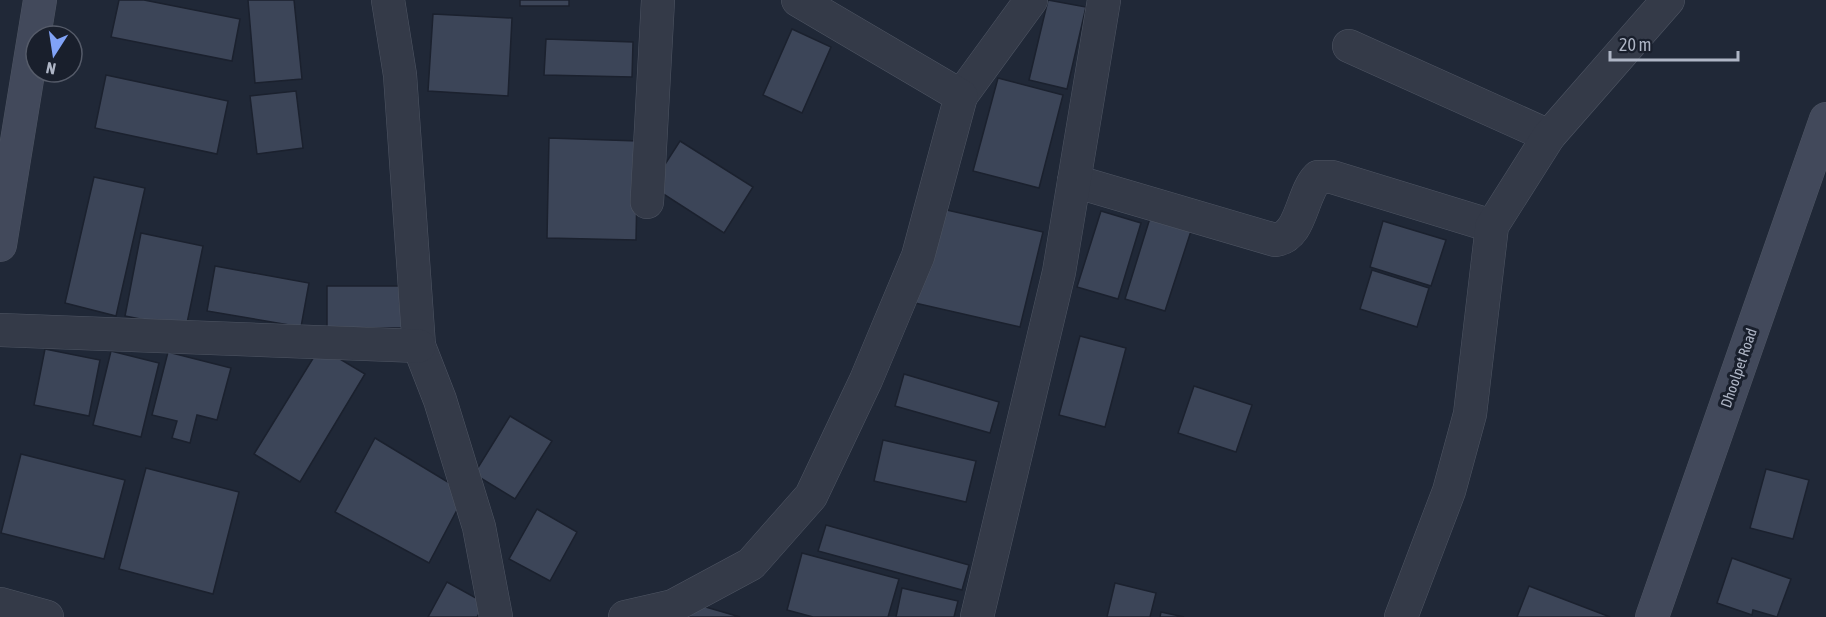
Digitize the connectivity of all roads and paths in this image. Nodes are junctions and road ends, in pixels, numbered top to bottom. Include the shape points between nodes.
1 (40, 0) edge
2 (388, 0) edge
3 (658, 0) edge
4 (798, 0) edge
5 (1031, 0) edge
6 (1104, 0) edge
7 (1668, 0) edge
8 (1349, 46) dead end
9 (961, 96) junction
10 (1826, 119) edge
11 (1549, 136) junction
12 (1074, 182) junction
13 (648, 202) dead end
14 (1492, 226) junction
15 (0, 245) edge
16 (0, 330) edge
17 (419, 345) junction
18 (0, 604) edge
19 (47, 617) edge
20 (496, 617) edge
21 (625, 617) edge
22 (977, 617) edge
23 (1401, 617) edge
24 (1652, 617) edge

1 - 15 main road
2 - 17 street via 400,75
3 - 13 street
4 - 9 street
5 - 9 street
6 - 12 street
7 - 11 street
8 - 11 street
9 - 21 street via 918,256 812,496 751,564 674,606
10 - 24 main road, Dhoolpet Road
11 - 14 street
12 - 14 street via 1275,240 1292,232 1309,186 1318,177 1332,177
12 - 22 street via 1059,272
14 - 23 street via 1470,414 1449,491
16 - 17 street
17 - 20 street via 479,526
18 - 19 street

